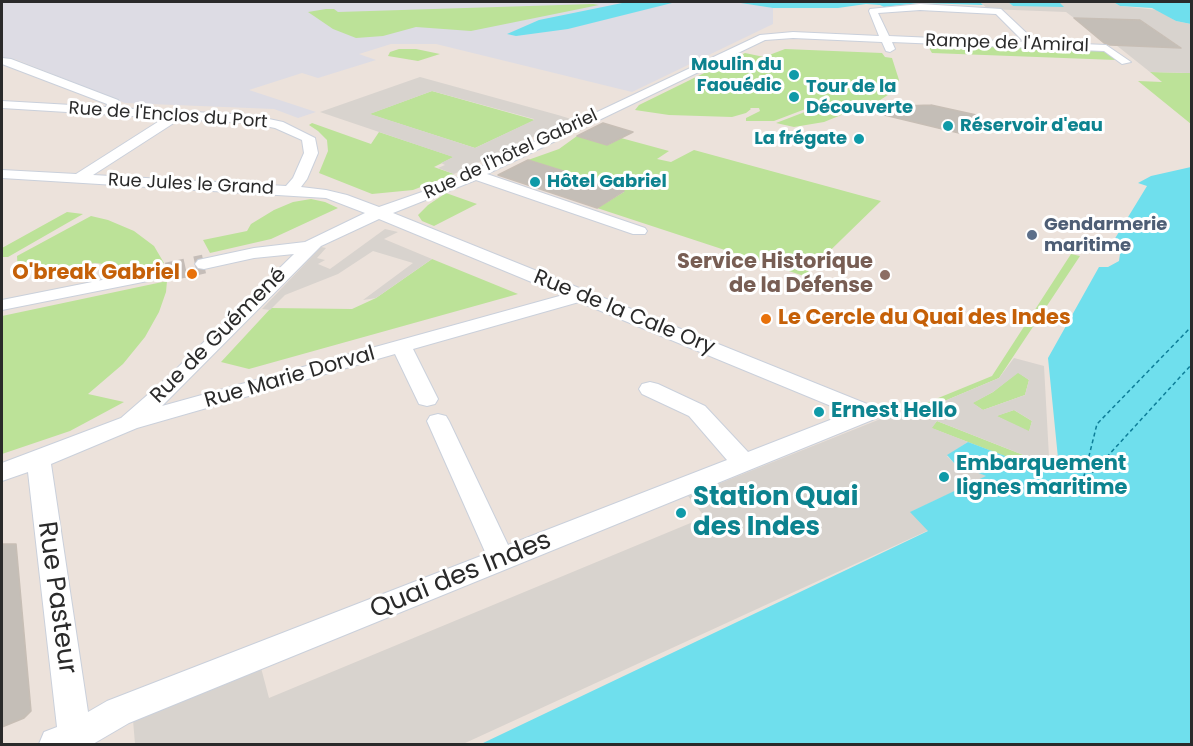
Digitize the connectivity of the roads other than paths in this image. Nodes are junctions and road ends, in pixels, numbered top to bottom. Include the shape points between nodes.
1 (929, 7) junction
2 (936, 16) dead end
3 (884, 40) junction
4 (1033, 45) junction
5 (897, 53) dead end
6 (2, 61) edge
7 (1104, 61) dead end
8 (2, 105) edge
9 (15, 106) junction
10 (611, 109) joint
11 (110, 111) junction
12 (2, 113) edge
13 (177, 115) junction
14 (2, 174) edge
15 (475, 175) junction
16 (79, 178) junction
17 (290, 191) junction
18 (378, 213) junction
19 (639, 231) dead end
20 (307, 247) junction
21 (204, 264) tunnel mouth
22 (167, 272) tunnel mouth
23 (582, 295) junction
24 (2, 305) edge
25 (401, 346) junction
26 (650, 389) dead end
27 (869, 413) joint
28 (129, 423) junction
29 (38, 459) junction
30 (745, 464) junction
31 (2, 472) edge
32 (502, 560) junction
33 (69, 742) edge

1 - 2 street
1 - 3 street via 873,11
1 - 4 street via 998,11
3 - 4 street, Rampe de l'Amiral via 952,38
3 - 5 street, Rampe de l'Amiral
3 - 10 street, Rampe de l'Amiral via 770,35
4 - 7 street, Rampe de l'Amiral via 1106,48 1126,62
6 - 11 street via 114,103
8 - 9 street, Rue de l'Enclos du Port
9 - 11 street, Rue de l'Enclos du Port
9 - 12 street
10 - 15 street, Rue de l'hôtel Gabriel
11 - 13 street, Rue de l'Enclos du Port
13 - 16 street
13 - 17 street, Rue de l'Enclos du Port via 250,119 279,125 308,138 311,153
14 - 16 street, Rue Jules le Grand
15 - 18 street, Rue de l'hôtel Gabriel
15 - 19 street
16 - 17 street, Rue Jules le Grand
17 - 18 street, Rue Jules le Grand via 326,194
18 - 20 street, Rue de l'hôtel Gabriel
18 - 23 street, Rue de la Cale Ory
20 - 21 street
20 - 28 street, Rue de Guémené via 175,383
22 - 24 street
23 - 25 street, Rue Marie Dorval
23 - 27 street, Rue de la Cale Ory
25 - 28 street, Rue Marie Dorval
25 - 32 street
26 - 30 street via 697,411
27 - 30 street, Quai des Indes
28 - 29 street, Rue Marie Dorval
29 - 31 street, Rue Marie Dorval
29 - 33 street, Rue Pasteur
30 - 32 street, Quai des Indes
32 - 33 street, Quai des Indes via 118,712

